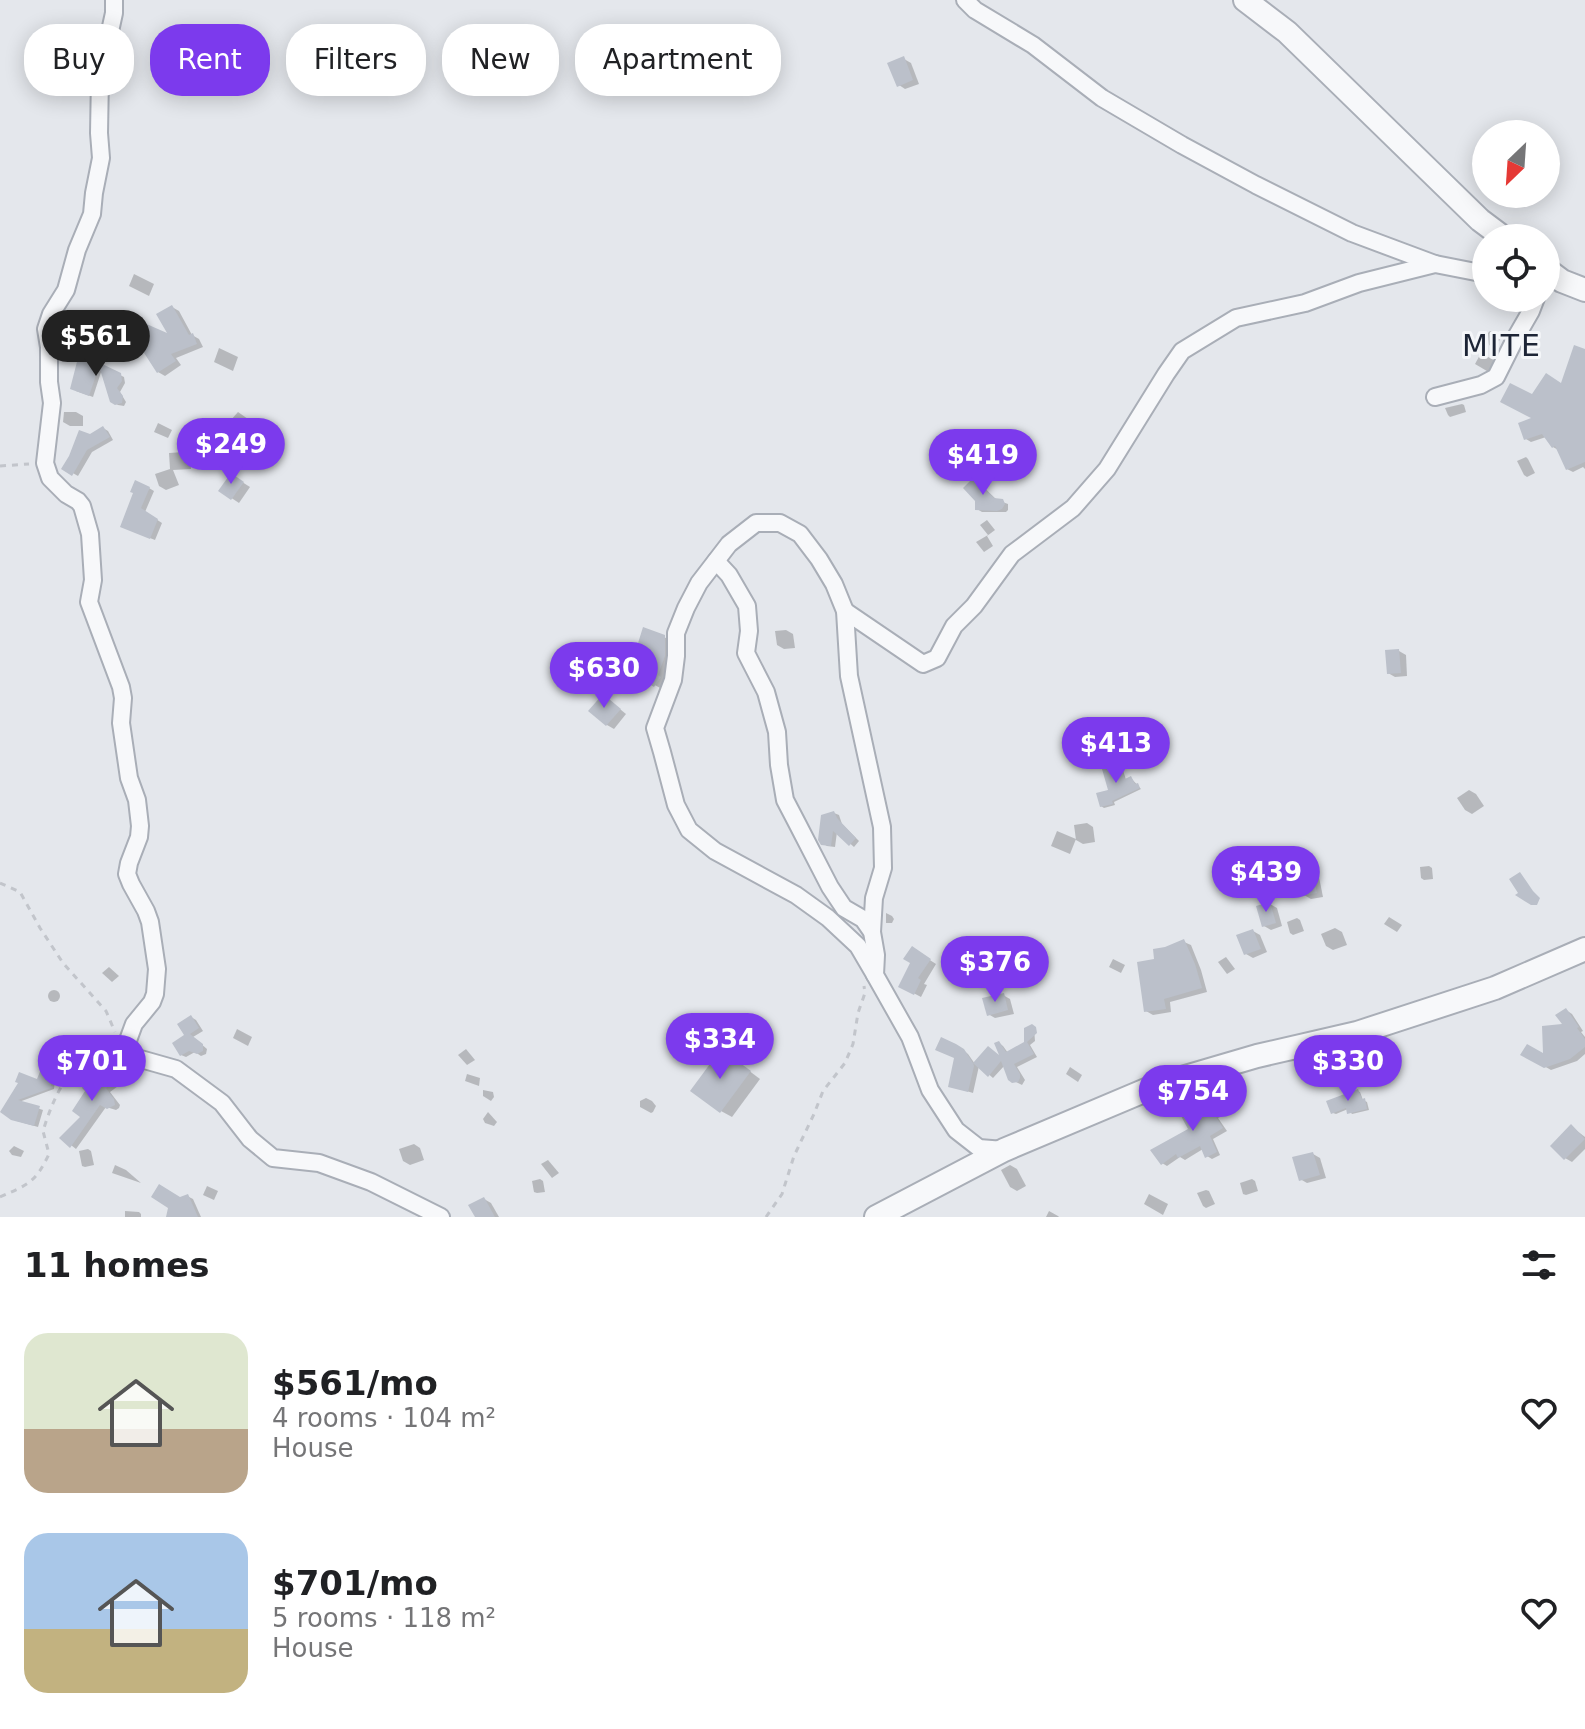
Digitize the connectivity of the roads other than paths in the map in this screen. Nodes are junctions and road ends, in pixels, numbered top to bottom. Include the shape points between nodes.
1 (114, 0) edge
2 (965, 0) edge
3 (1245, 0) edge
4 (1485, 224) edge
5 (1435, 264) junction
6 (1472, 271) edge
7 (1560, 282) edge
8 (1585, 290) edge
9 (1530, 312) edge
10 (1435, 397) dead end
11 (716, 561) junction
12 (845, 611) junction
13 (872, 932) junction
14 (1585, 949) edge
15 (869, 976) junction
16 (1004, 1150) junction
17 (441, 1217) edge
18 (876, 1217) edge

1 - 17 street via 100,77 101,158 92,214 66,290 46,329 52,403 45,463 50,478 78,501 87,521 93,580 89,602 121,687 121,723 137,800 139,837 127,874 150,922 157,969 152,1002 134,1024 123,1054 176,1069 222,1103 273,1158 332,1167
2 - 5 street via 1102,98 1182,145 1352,233
3 - 4 street via 1287,32
5 - 6 street
5 - 12 street via 1236,318 1182,351 1107,469 1073,508 1012,554 954,626 937,658 923,664
7 - 8 street
9 - 10 street via 1496,377
11 - 12 street via 756,523 780,523 800,534 819,559
11 - 13 street via 747,606 746,653 766,692 777,732 785,800 844,908 863,919
11 - 15 street via 699,583 676,633 673,680 655,728 676,805 689,830 715,851 828,918 858,946
12 - 13 street via 849,676 882,827 883,868
13 - 15 street via 876,955
14 - 16 street via 1495,988 1357,1033 1158,1085
15 - 16 street via 910,1037 930,1090 956,1130 979,1148
16 - 18 street

